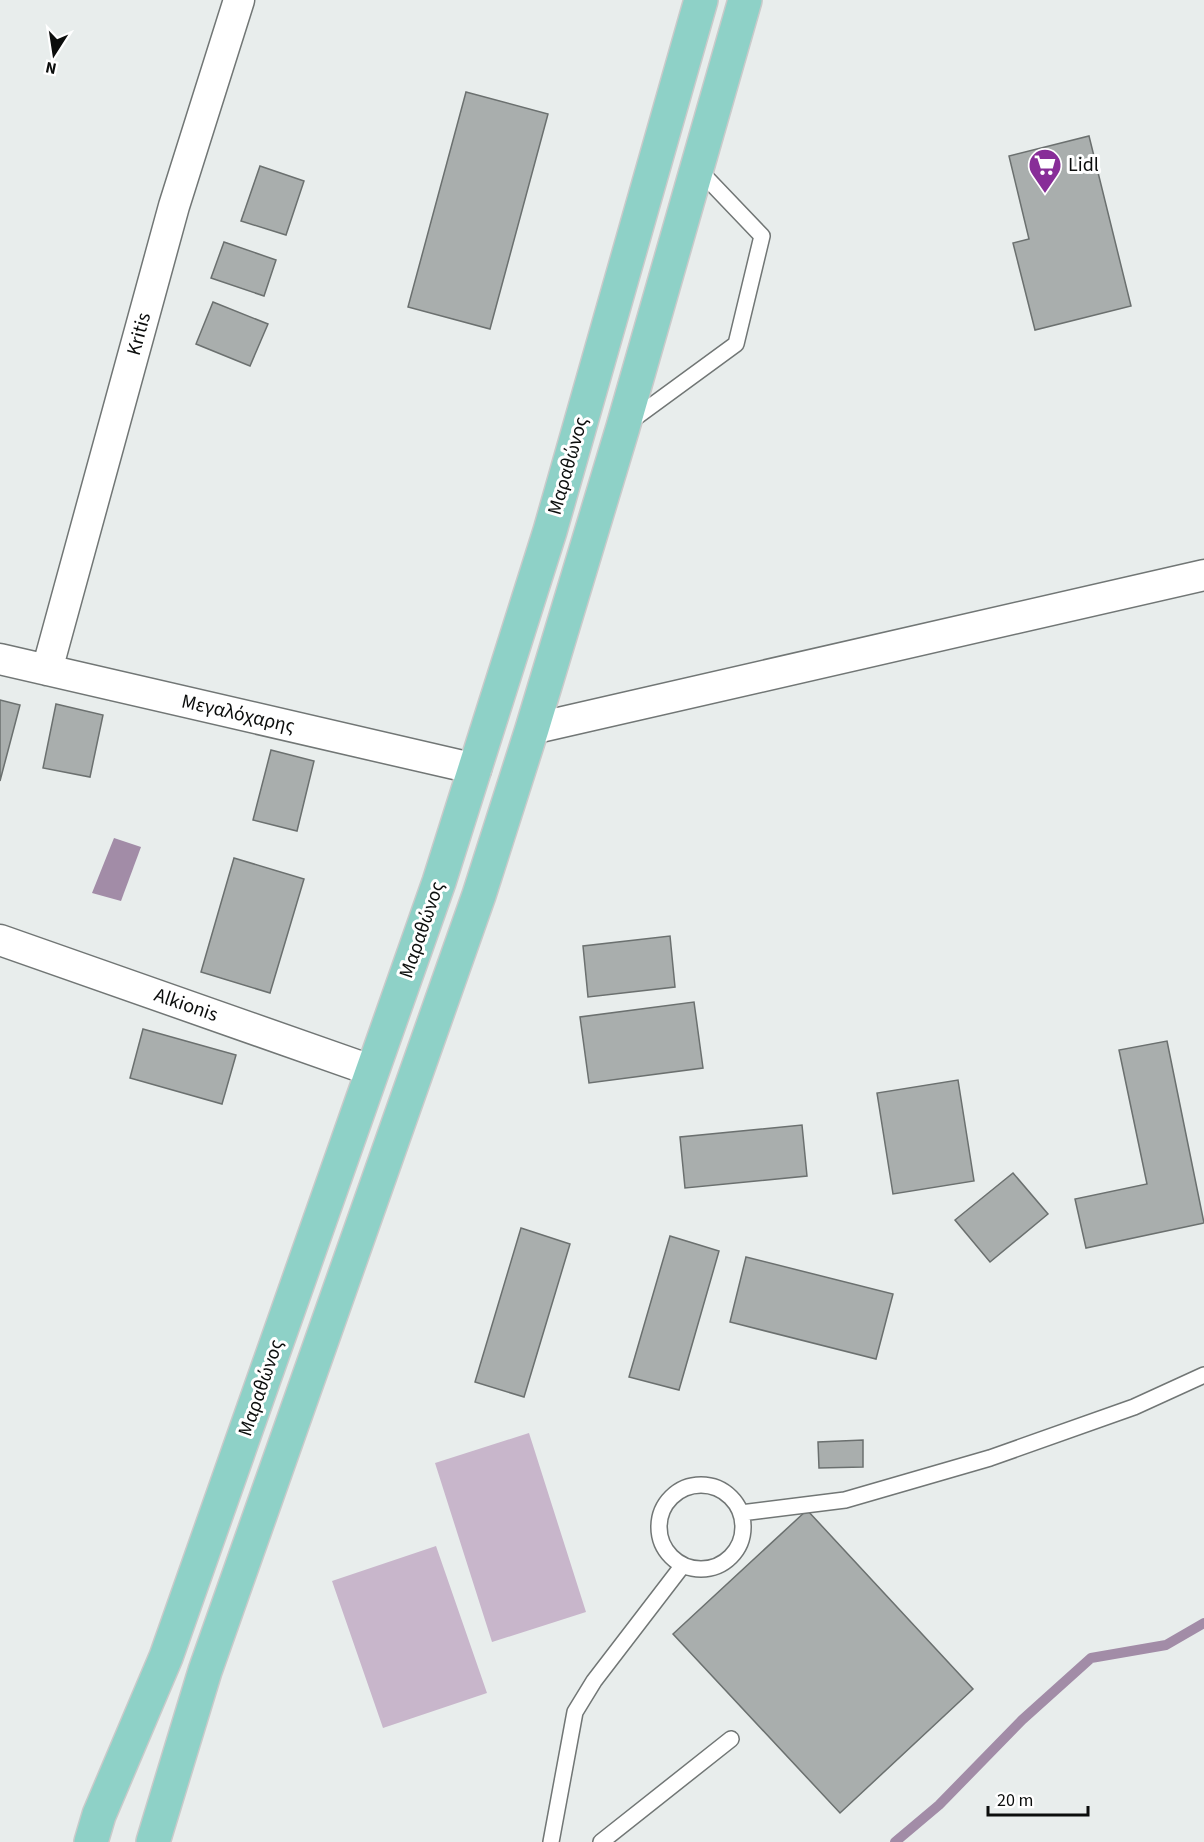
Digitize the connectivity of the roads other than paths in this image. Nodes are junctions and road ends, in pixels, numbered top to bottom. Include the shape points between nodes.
1 (239, 0) edge
2 (701, 0) edge
3 (745, 0) edge
4 (697, 168) junction
5 (623, 427) junction
6 (1204, 575) edge
7 (0, 659) edge
8 (47, 670) junction
9 (532, 729) junction
10 (476, 769) junction
11 (0, 940) edge
12 (373, 1071) junction
13 (1204, 1375) edge
14 (741, 1513) junction
15 (682, 1565) junction
16 (731, 1738) dead end
17 (91, 1842) edge
18 (153, 1842) edge
19 (551, 1842) edge
20 (601, 1842) edge

1 - 8 street, Kritis via 174,206
2 - 10 main road, Μαραθώνος via 550,531
3 - 4 main road, Μαραθώνος
4 - 5 main road, Μαραθώνος
4 - 5 lane via 762,236 736,344
5 - 9 main road, Μαραθώνος
6 - 9 street
7 - 8 street, Μεγαλόχαρης
8 - 10 street, Μεγαλόχαρης
9 - 18 main road, Μαραθώνος via 475,906 205,1671
10 - 12 main road, Μαραθώνος
11 - 12 street, Alkionis
12 - 17 main road, Μαραθώνος via 166,1657
13 - 14 lane via 1134,1407 990,1458 845,1500
14 - 15 lane via 742,1541 724,1563 696,1569
14 - 15 lane via 735,1500 712,1485 698,1484 672,1495 663,1506 658,1533 671,1558
15 - 19 lane via 575,1712
16 - 20 lane

